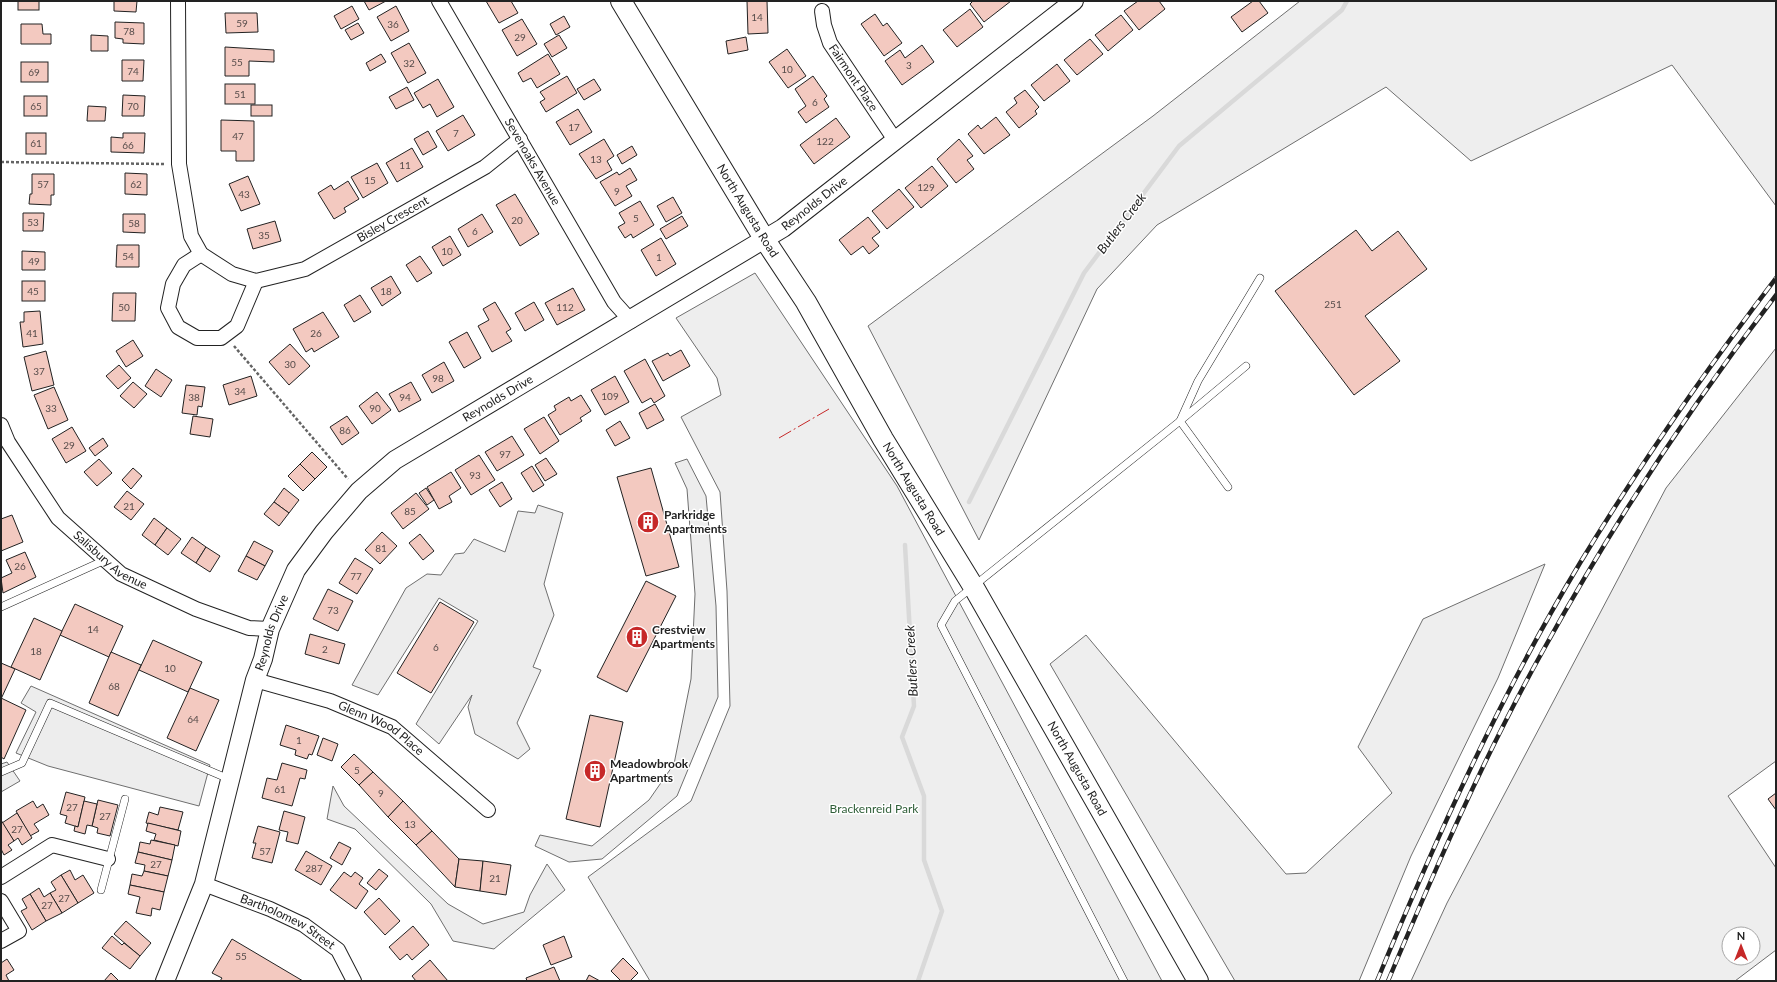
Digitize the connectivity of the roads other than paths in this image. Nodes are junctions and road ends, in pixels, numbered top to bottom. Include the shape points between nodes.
1 (178, 1) edge
2 (439, 1) edge
3 (621, 1) edge
4 (1074, 1) edge
5 (822, 11) dead end
6 (520, 139) junction
7 (895, 140) junction
8 (765, 240) junction
9 (201, 254) junction
10 (1260, 278) dead end
11 (256, 281) junction
12 (631, 320) junction
13 (1246, 366) dead end
14 (1180, 421) junction
15 (1, 425) edge
16 (1228, 487) dead end
17 (105, 560) junction
18 (973, 586) junction
19 (1, 607) edge
20 (270, 629) junction
21 (255, 680) junction
22 (1, 772) edge
23 (231, 780) junction
24 (125, 799) dead end
25 (488, 810) dead end
26 (108, 859) junction
27 (1, 877) edge
28 (204, 884) junction
29 (101, 890) dead end
30 (1, 901) edge
31 (1, 941) edge
32 (165, 981) edge
33 (354, 981) edge
34 (1124, 981) edge
35 (1198, 981) edge

1 - 9 street via 179,164 191,236
2 - 6 street, Sevenoaks Avenue
3 - 8 main road, North Augusta Road
4 - 7 street, Reynolds Drive
5 - 7 street, Fairmont Place via 830,43
6 - 11 street, Bisley Crescent via 485,168 305,269
6 - 12 street, Sevenoaks Avenue via 614,302
7 - 8 street, Reynolds Drive via 784,228
8 - 12 street, Reynolds Drive
8 - 18 main road, North Augusta Road via 806,302 883,439
9 - 11 street via 232,274
9 - 11 street via 184,265 173,284 168,308 178,327 197,338 221,338 237,326
10 - 14 lane via 1198,381
12 - 20 street, Reynolds Drive via 395,460 359,491 324,532 296,570
13 - 14 lane
14 - 16 lane
14 - 18 lane
15 - 17 street, Salisbury Avenue via 8,442 58,518
17 - 19 lane
17 - 20 street, Salisbury Avenue via 121,574 196,609 249,628
18 - 34 lane via 955,601 941,625
18 - 35 main road, North Augusta Road
20 - 21 street, Reynolds Drive
21 - 23 street, Reynolds Drive
21 - 25 street, Glenn Wood Place via 330,701 392,727
22 - 23 lane via 22,763 50,703
23 - 28 street, Reynolds Drive
24 - 26 lane
26 - 27 street via 52,845
26 - 29 lane
28 - 32 street, Reynolds Drive
28 - 33 street, Bartholomew Street via 304,925 338,950
30 - 31 street via 19,932

